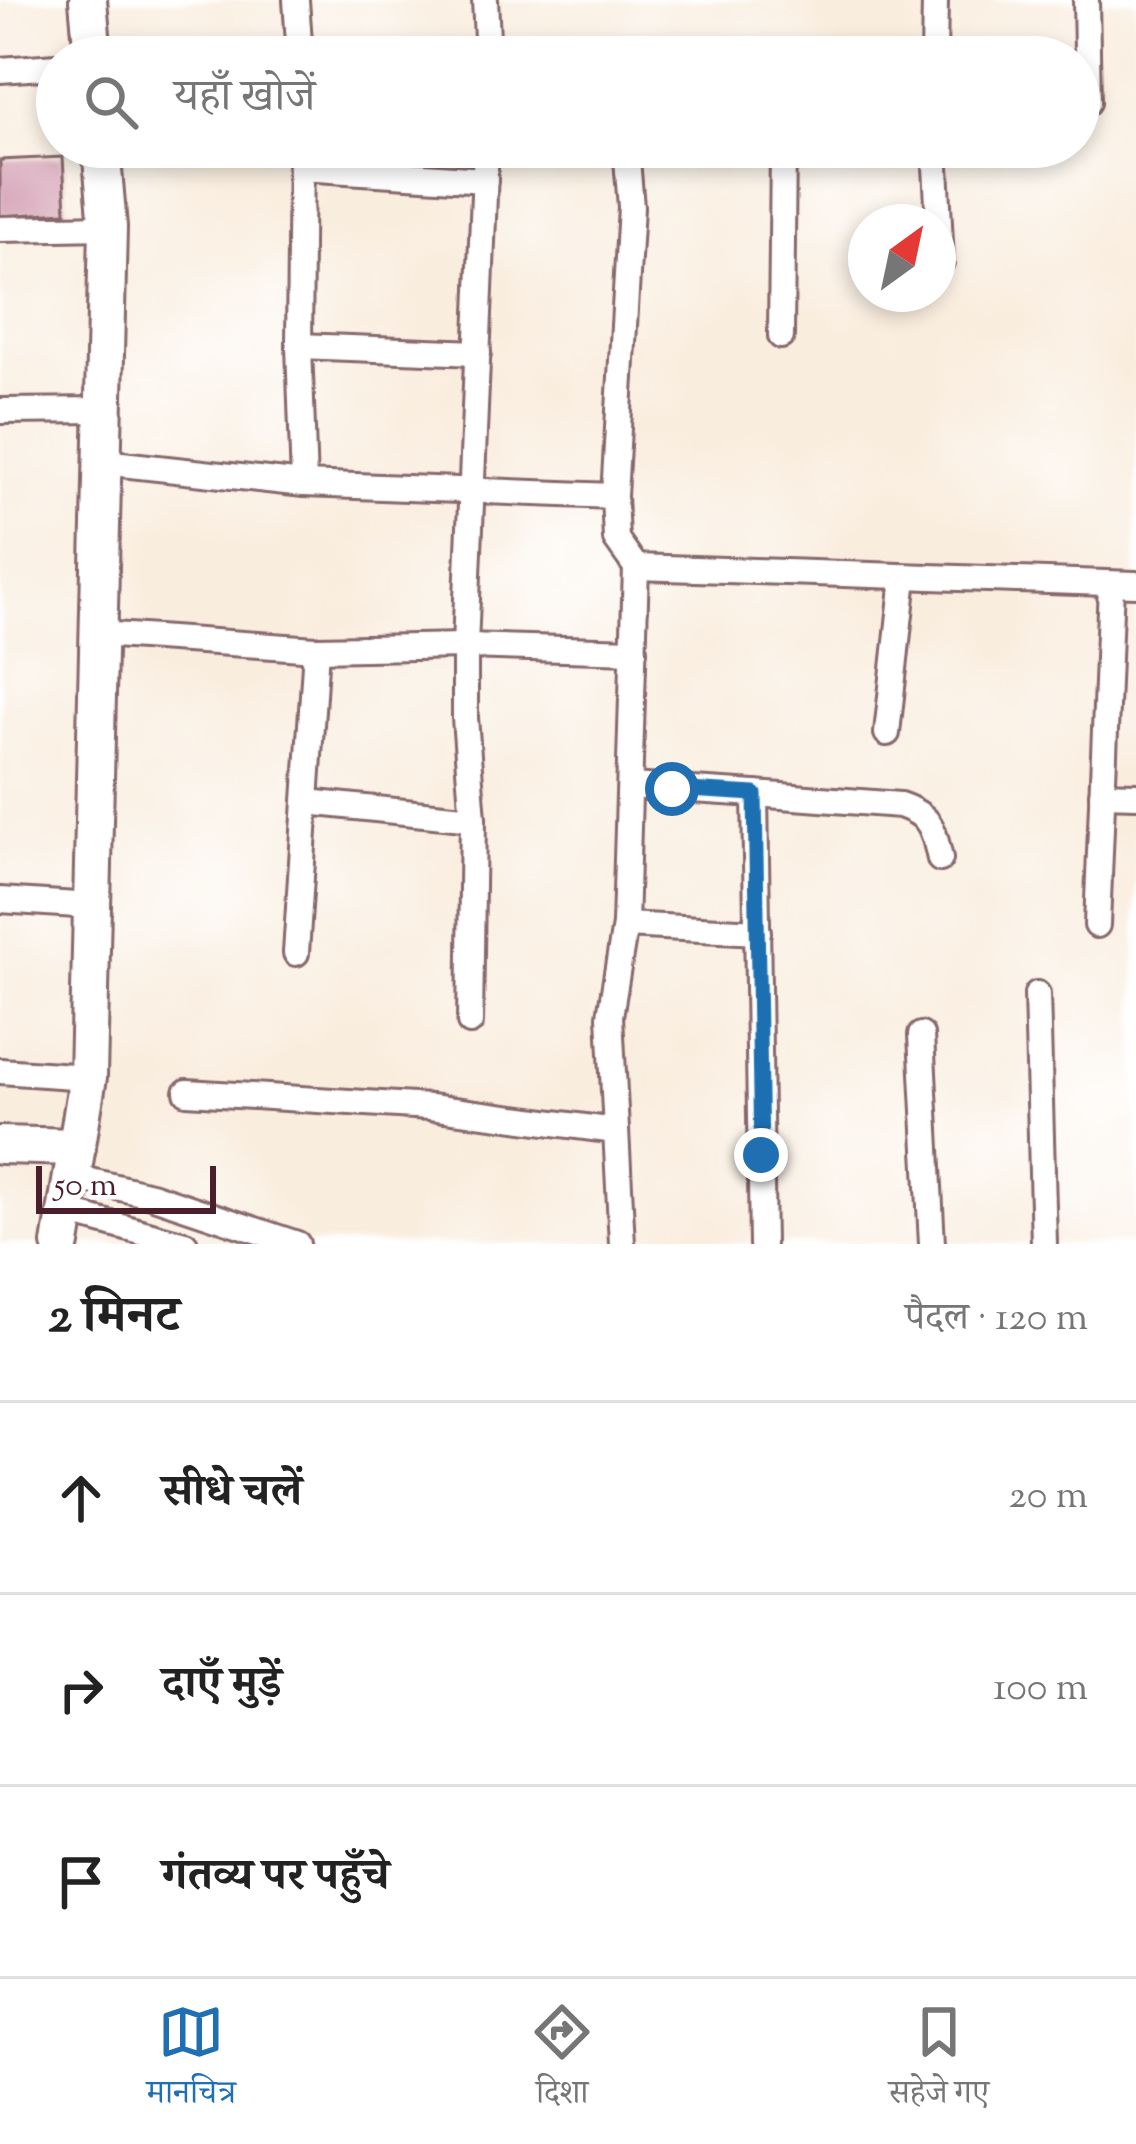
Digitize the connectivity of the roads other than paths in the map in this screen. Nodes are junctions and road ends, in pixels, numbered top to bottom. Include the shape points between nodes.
1 (88, 0) edge
2 (296, 0) edge
3 (485, 0) edge
4 (935, 0) edge
5 (1086, 0) edge
6 (91, 36) edge
7 (299, 36) edge
8 (487, 36) edge
9 (934, 36) edge
10 (1087, 36) edge
11 (36, 67) edge
12 (0, 70) edge
13 (103, 168) edge
14 (301, 168) edge
15 (385, 168) edge
16 (485, 168) edge
17 (628, 168) edge
18 (783, 168) edge
19 (936, 168) edge
20 (485, 180) junction
21 (938, 204) edge
22 (109, 227) junction
23 (0, 229) edge
24 (782, 336) dead end
25 (299, 346) junction
26 (478, 353) junction
27 (104, 410) junction
28 (0, 411) edge
29 (103, 462) junction
30 (304, 484) junction
31 (472, 488) junction
32 (614, 496) junction
33 (636, 567) junction
34 (904, 577) junction
35 (1124, 584) edge
36 (99, 634) junction
37 (465, 646) junction
38 (316, 649) junction
39 (634, 651) junction
40 (887, 733) dead end
41 (631, 786) junction
42 (755, 794) junction
43 (1102, 794) junction
44 (1136, 796) edge
45 (307, 802) junction
46 (473, 819) junction
47 (940, 859) dead end
48 (0, 900) edge
49 (92, 906) junction
50 (625, 925) junction
51 (1097, 925) dead end
52 (758, 932) junction
53 (296, 953) dead end
54 (1037, 994) dead end
55 (470, 1022) dead end
56 (922, 1035) dead end
57 (0, 1071) edge
58 (88, 1077) junction
59 (187, 1092) dead end
60 (616, 1131) junction
61 (0, 1145) edge
62 (70, 1195) edge
63 (185, 1244) edge
64 (297, 1244) edge
65 (622, 1244) edge
66 (762, 1244) edge
67 (932, 1244) edge
68 (1044, 1244) edge

1 - 6 street
2 - 7 street
3 - 8 street
4 - 9 street
5 - 10 street
11 - 12 street
13 - 22 street
14 - 25 street
15 - 20 street
16 - 20 street
17 - 32 street
18 - 24 street
19 - 21 street
20 - 26 street
22 - 23 street
22 - 27 street
25 - 26 street
25 - 30 street
26 - 31 street
27 - 28 street
27 - 29 street
29 - 30 street
29 - 36 street
30 - 31 street
31 - 32 street
31 - 37 street
32 - 33 street via 616,539
33 - 34 street
33 - 39 street
34 - 35 street
34 - 40 street
35 - 43 street
36 - 38 street
36 - 49 street
37 - 38 street
37 - 39 street
37 - 46 street
38 - 45 street
39 - 41 street
41 - 42 street
41 - 50 street
42 - 47 street via 921,812
42 - 52 street
43 - 44 street
43 - 51 street
45 - 46 street
45 - 53 street
46 - 55 street
48 - 49 street
49 - 58 street
50 - 52 street
50 - 60 street via 610,1016
52 - 66 street
54 - 68 street
56 - 67 street
57 - 58 street
58 - 62 street
59 - 60 street via 430,1107
60 - 65 street
61 - 62 street
62 - 63 street
62 - 64 street via 151,1196

